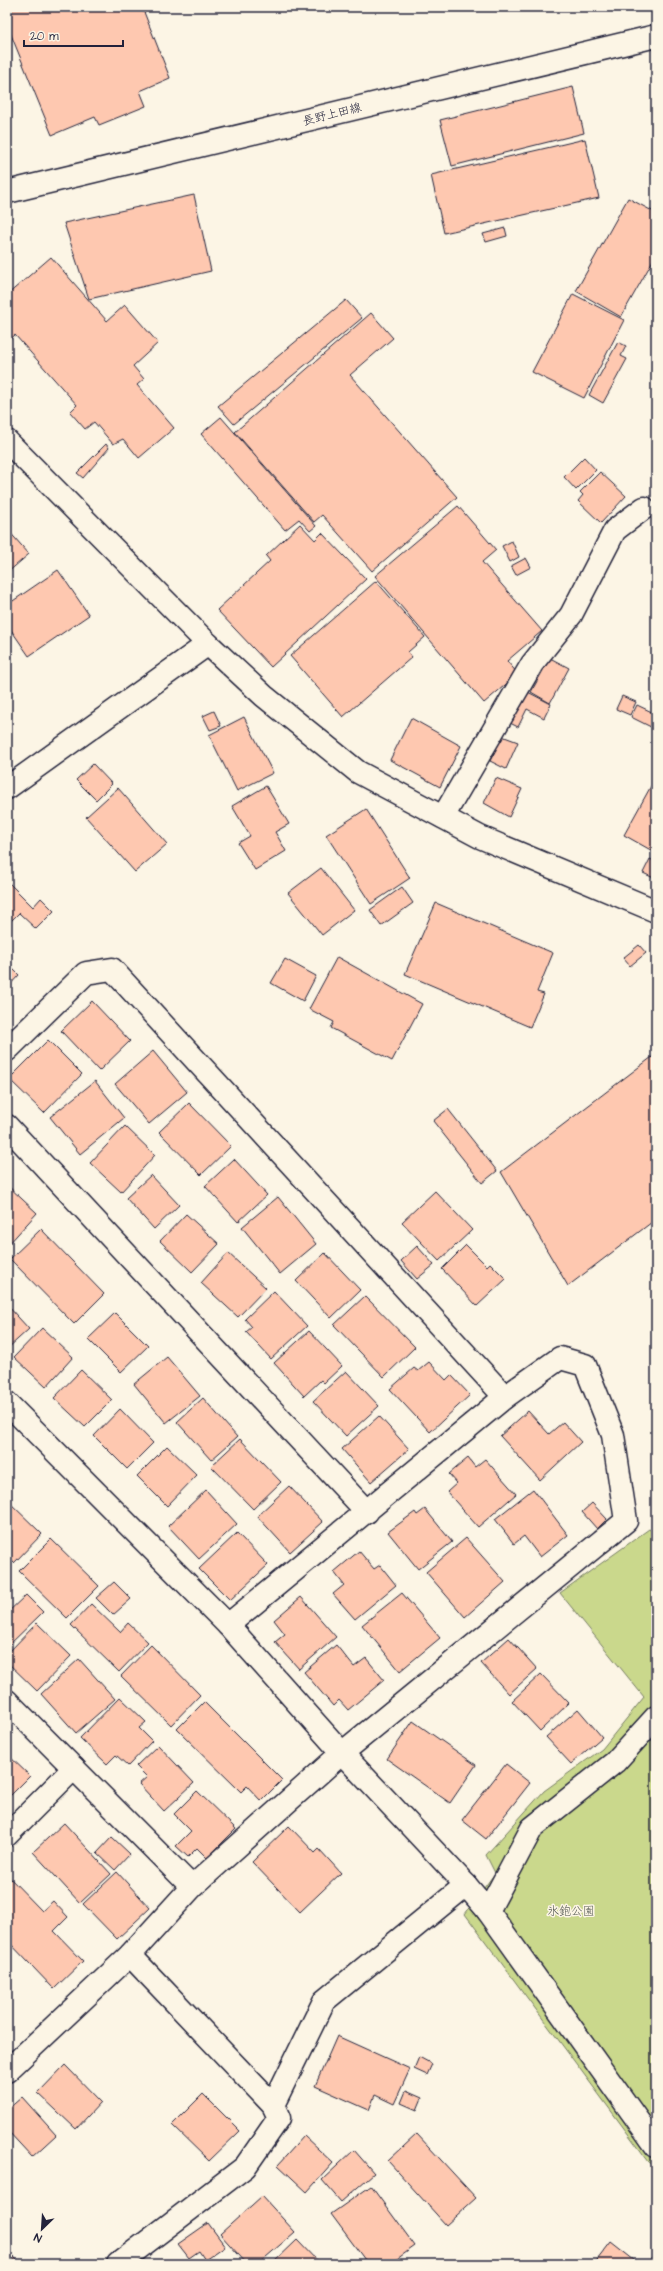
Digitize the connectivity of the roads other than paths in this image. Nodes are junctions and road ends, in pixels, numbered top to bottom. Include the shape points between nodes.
1 (656, 36) edge
2 (7, 192) edge
3 (7, 441) edge
4 (644, 508) dead end
5 (208, 644) junction
6 (9, 783) edge
7 (443, 817) junction
8 (656, 911) edge
9 (7, 1050) edge
10 (7, 1126) edge
11 (505, 1397) junction
12 (7, 1403) edge
13 (367, 1512) junction
14 (228, 1625) junction
15 (7, 1701) edge
16 (656, 1717) edge
17 (342, 1753) junction
18 (74, 1768) junction
19 (7, 1834) edge
20 (466, 1884) junction
21 (192, 1887) junction
22 (488, 1911) junction
23 (130, 1955) junction
24 (7, 2071) edge
25 (273, 2105) junction
26 (656, 2146) edge
27 (118, 2264) edge

1 - 2 street, 長野上田線
3 - 5 street
4 - 7 street via 615,530 571,615 532,664
5 - 6 street
5 - 7 street via 264,696 358,772
7 - 8 street via 480,837
9 - 11 street via 86,973 112,969
10 - 13 street
11 - 13 street
11 - 17 street via 560,1358 585,1365 613,1435 626,1521
12 - 14 street
13 - 14 street
14 - 17 street
15 - 18 street
16 - 22 street via 615,1762 532,1828
17 - 20 street
17 - 21 street
18 - 19 street
18 - 21 street
20 - 22 street
20 - 25 street via 324,2001
21 - 23 street
22 - 26 street
23 - 24 street
23 - 25 street
25 - 27 street via 279,2118 245,2167

